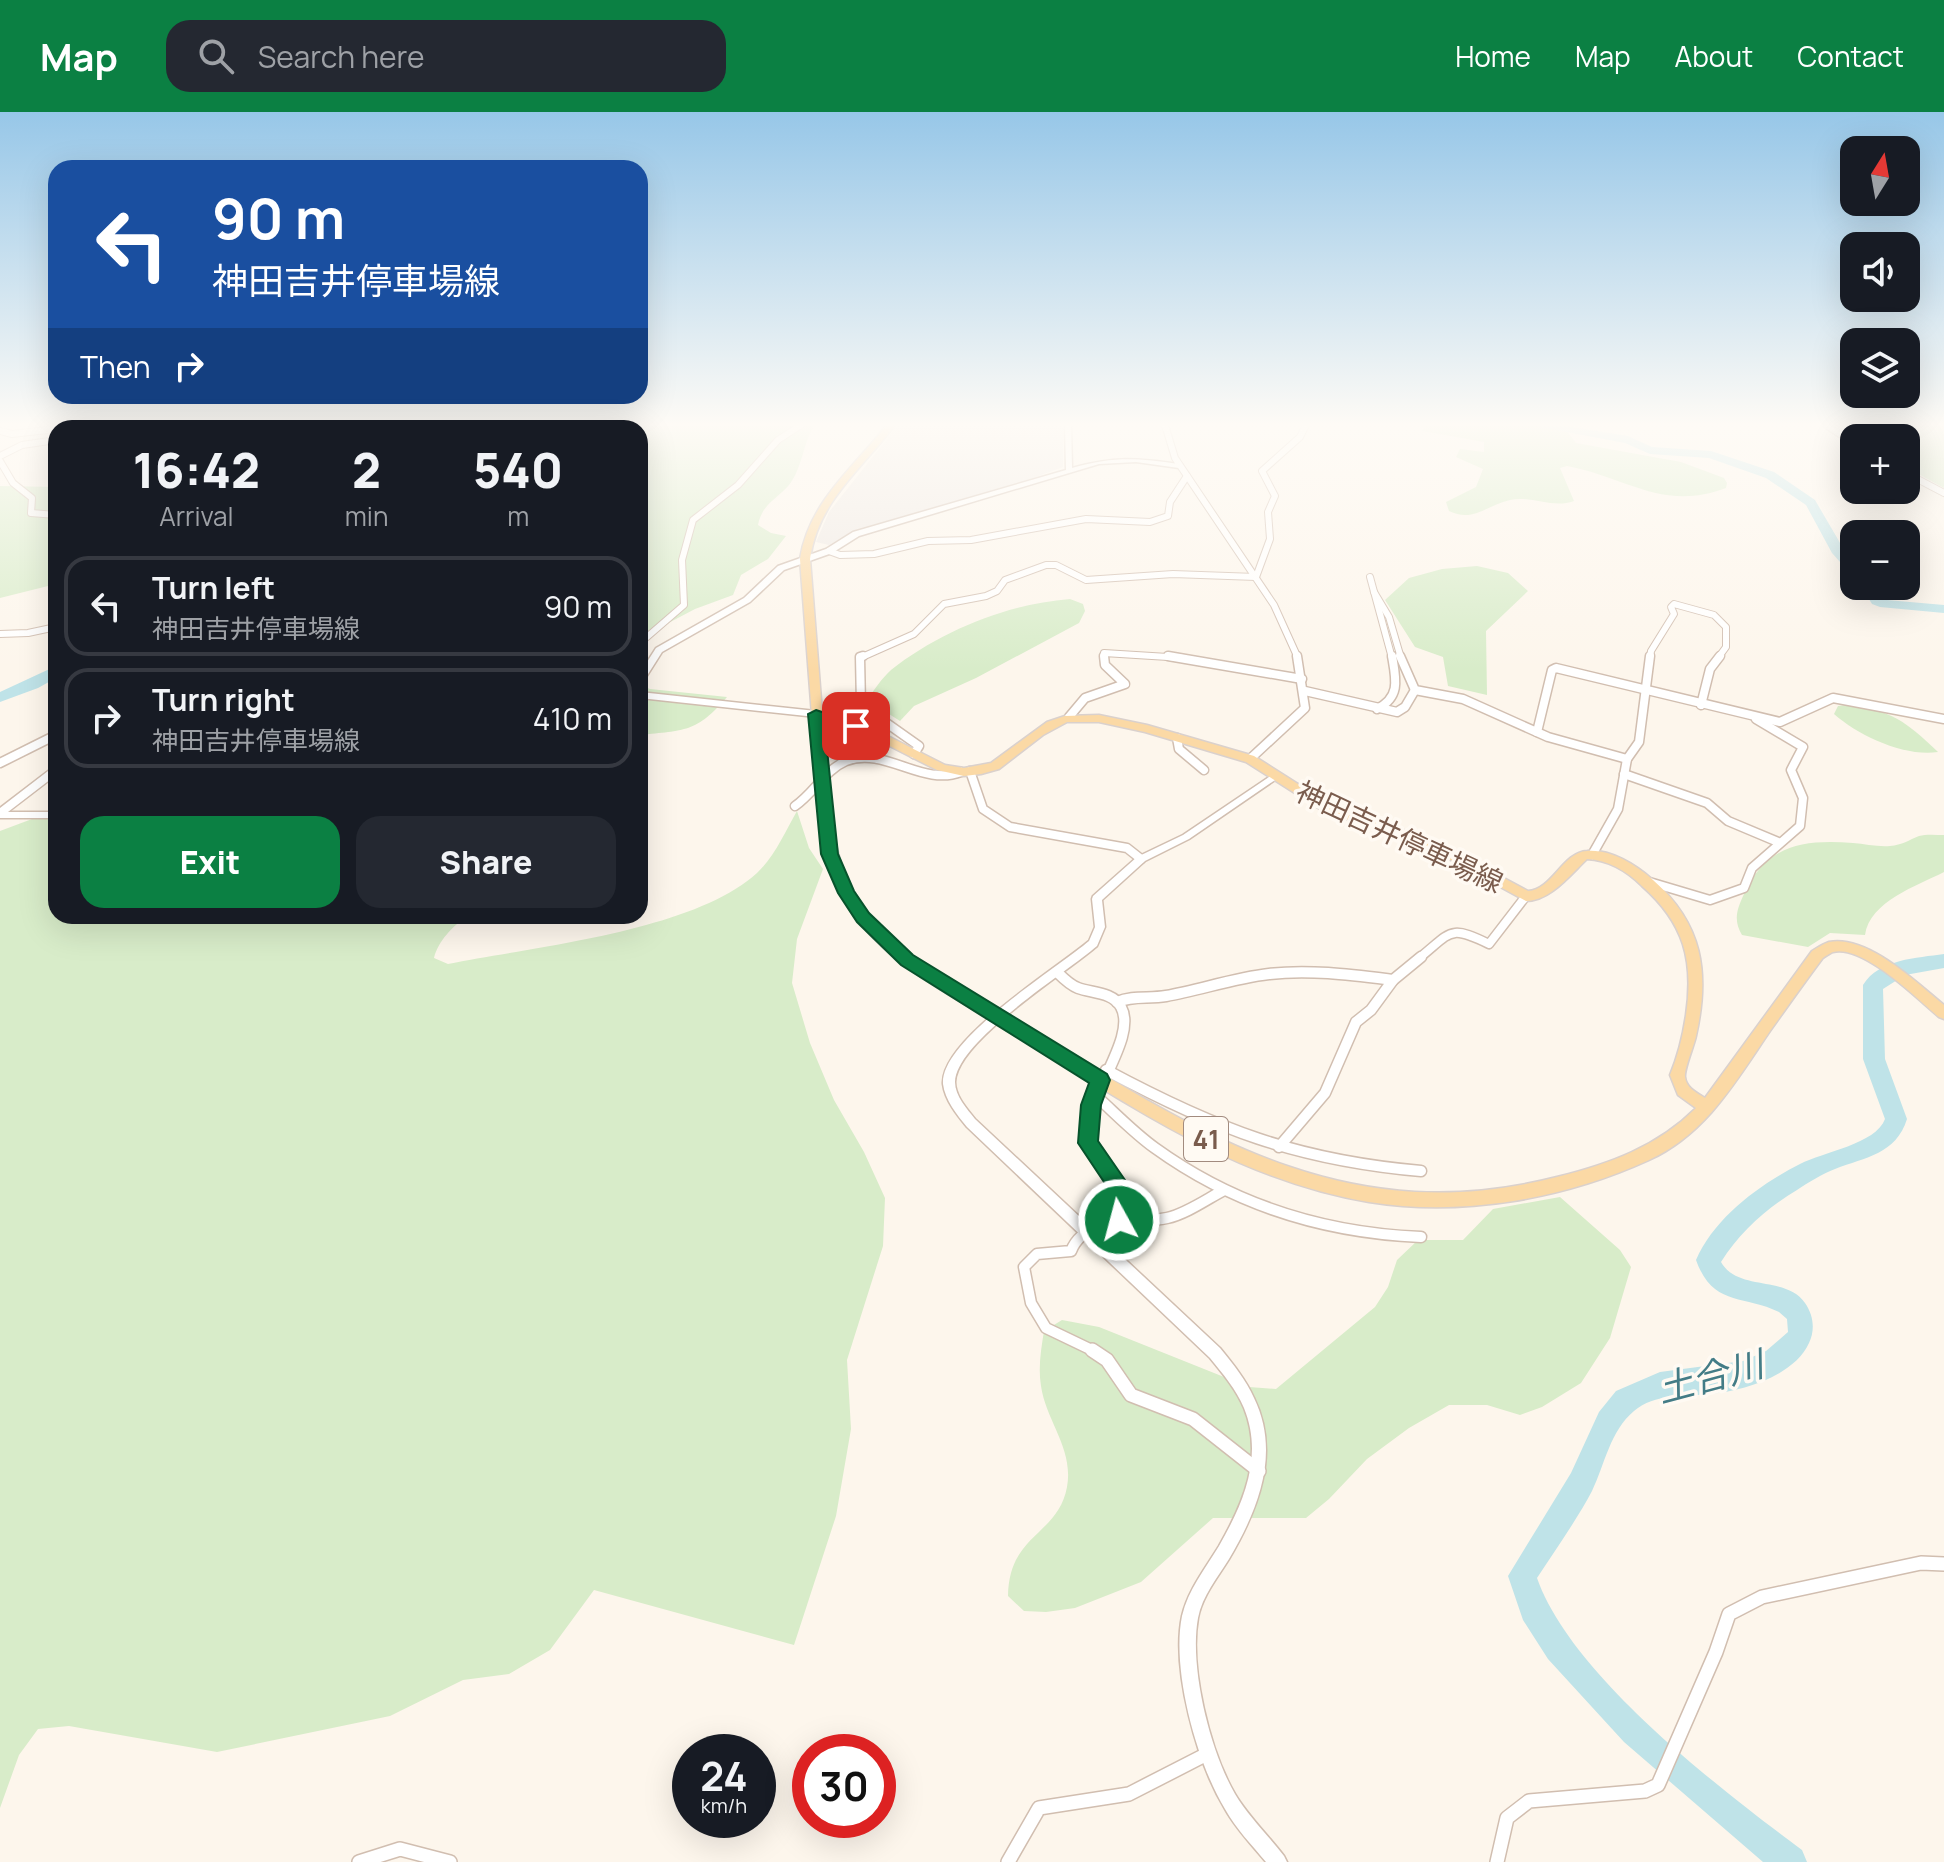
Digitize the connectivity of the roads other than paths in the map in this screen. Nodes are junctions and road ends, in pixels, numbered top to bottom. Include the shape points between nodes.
1 (31, 507) edge
2 (709, 507) edge
3 (823, 507) edge
4 (947, 507) edge
5 (1169, 507) edge
6 (1208, 507) edge
7 (1270, 507) edge
8 (48, 514) edge
9 (829, 551) junction
10 (805, 559) junction
11 (1256, 577) junction
12 (1370, 577) dead end
13 (1374, 592) junction
14 (48, 629) edge
15 (0, 634) edge
16 (648, 636) edge
17 (648, 667) edge
18 (1302, 679) junction
19 (1415, 690) junction
20 (1305, 691) junction
21 (1648, 692) junction
22 (648, 696) edge
23 (1701, 705) junction
24 (1377, 709) junction
25 (816, 714) junction
26 (1069, 717) junction
27 (1753, 718) junction
28 (1944, 719) edge
29 (1537, 732) junction
30 (1177, 738) junction
31 (48, 739) edge
32 (914, 754) junction
33 (1250, 759) junction
34 (1627, 759) junction
35 (0, 763) edge
36 (1204, 770) dead end
37 (966, 772) junction
38 (1624, 774) junction
39 (48, 776) edge
40 (1275, 776) junction
41 (795, 806) dead end
42 (0, 814) edge
43 (48, 815) edge
44 (1778, 842) junction
45 (1592, 855) junction
46 (1141, 859) junction
47 (1646, 881) junction
48 (1526, 896) junction
49 (1058, 973) junction
50 (1393, 980) junction
51 (1117, 1002) junction
52 (1944, 1013) edge
53 (999, 1018) junction
54 (1100, 1082) junction
55 (1707, 1108) junction
56 (1279, 1147) junction
57 (1421, 1171) dead end
58 (1224, 1190) junction
59 (1119, 1220) junction
60 (1090, 1232) junction
61 (1421, 1237) dead end
62 (1259, 1471) junction
63 (1944, 1564) edge
64 (1207, 1754) junction
65 (359, 1862) edge
66 (450, 1862) edge
67 (1008, 1862) edge
68 (1278, 1862) edge
69 (1497, 1862) edge

1 - 8 street via 31,513
2 - 16 street via 689,528 681,578 684,605
3 - 10 main road, 41 via 808,536
4 - 9 street via 856,534
5 - 9 street via 1168,516 1150,522 1086,519 971,540 928,541 874,554
6 - 11 street
7 - 11 street via 1270,539
9 - 10 street
10 - 17 street via 774,573 747,600 659,650
10 - 25 main road, 41
11 - 18 street via 1289,627
11 - 32 street via 1173,574 1086,580 1046,565 1005,580 986,596 944,604 914,634 860,657 861,705 919,746
12 - 13 street
13 - 19 street via 1395,627
13 - 24 street via 1389,643 1395,692
14 - 15 street
18 - 20 street
18 - 26 street via 1177,655 1104,653 1105,665 1125,684 1080,700
19 - 24 street via 1397,712
19 - 29 street via 1463,699
20 - 24 street
20 - 33 street via 1305,708
21 - 23 street
21 - 23 street via 1651,651 1674,614 1674,604 1714,615 1726,627 1726,647 1710,669
21 - 29 street via 1556,668
21 - 34 street via 1639,742
22 - 25 street
23 - 27 street
25 - 32 main road
25 - 53 main road, 41, bridge via 835,871 863,917 907,960
26 - 30 main road, 神田吉井停車場線 via 1101,719
26 - 37 main road via 1044,728 1000,764
27 - 28 street via 1784,721 1833,698
27 - 44 street via 1803,747 1791,770 1803,798 1800,826
29 - 34 street
30 - 33 main road, 神田吉井停車場線
30 - 36 street via 1179,749
31 - 35 street
32 - 37 main road via 932,765
33 - 40 main road, 神田吉井停車場線
34 - 38 street
37 - 41 street via 934,774 856,758 824,774 806,800
37 - 46 street via 983,809 1010,827 1127,848
38 - 44 street via 1707,803 1728,821
38 - 45 street via 1618,809
39 - 42 street
40 - 46 street via 1186,837
40 - 48 main road, 神田吉井停車場線 via 1327,808 1431,844
42 - 43 street
44 - 47 street via 1752,868 1744,888 1710,900
45 - 47 main road via 1624,865
45 - 48 main road, 神田吉井停車場線 via 1576,859 1536,896
46 - 49 street via 1097,899 1099,934
47 - 55 main road via 1691,942 1698,988 1677,1075 1683,1091
48 - 50 street via 1489,944 1453,931
49 - 51 street via 1071,985
49 - 53 street
50 - 51 street via 1272,973
50 - 56 street via 1356,1022 1325,1093
51 - 54 street via 1127,1028
52 - 55 main road, 41 via 1855,948 1823,948
53 - 54 main road, 41
53 - 60 street via 956,1058 949,1079 955,1102 971,1123
54 - 55 main road, 41 via 1264,1166 1331,1187 1401,1200 1535,1189 1603,1171 1675,1139
54 - 56 street
54 - 58 street via 1155,1147
54 - 59 street via 1088,1143 1115,1180
56 - 57 street via 1361,1166
58 - 59 street via 1169,1218
58 - 61 street via 1343,1231
59 - 60 street
60 - 62 street via 1233,1373 1255,1412
60 - 62 street via 1075,1241 1071,1251 1037,1254 1024,1267 1024,1282 1041,1325 1109,1362 1131,1395 1193,1419
62 - 64 street via 1240,1524 1190,1618 1192,1676
63 - 69 street via 1921,1563 1762,1597 1729,1614 1658,1785 1645,1791 1529,1801 1507,1818
64 - 67 street via 1129,1794 1039,1808
64 - 68 street via 1229,1801
65 - 66 street via 400,1849

